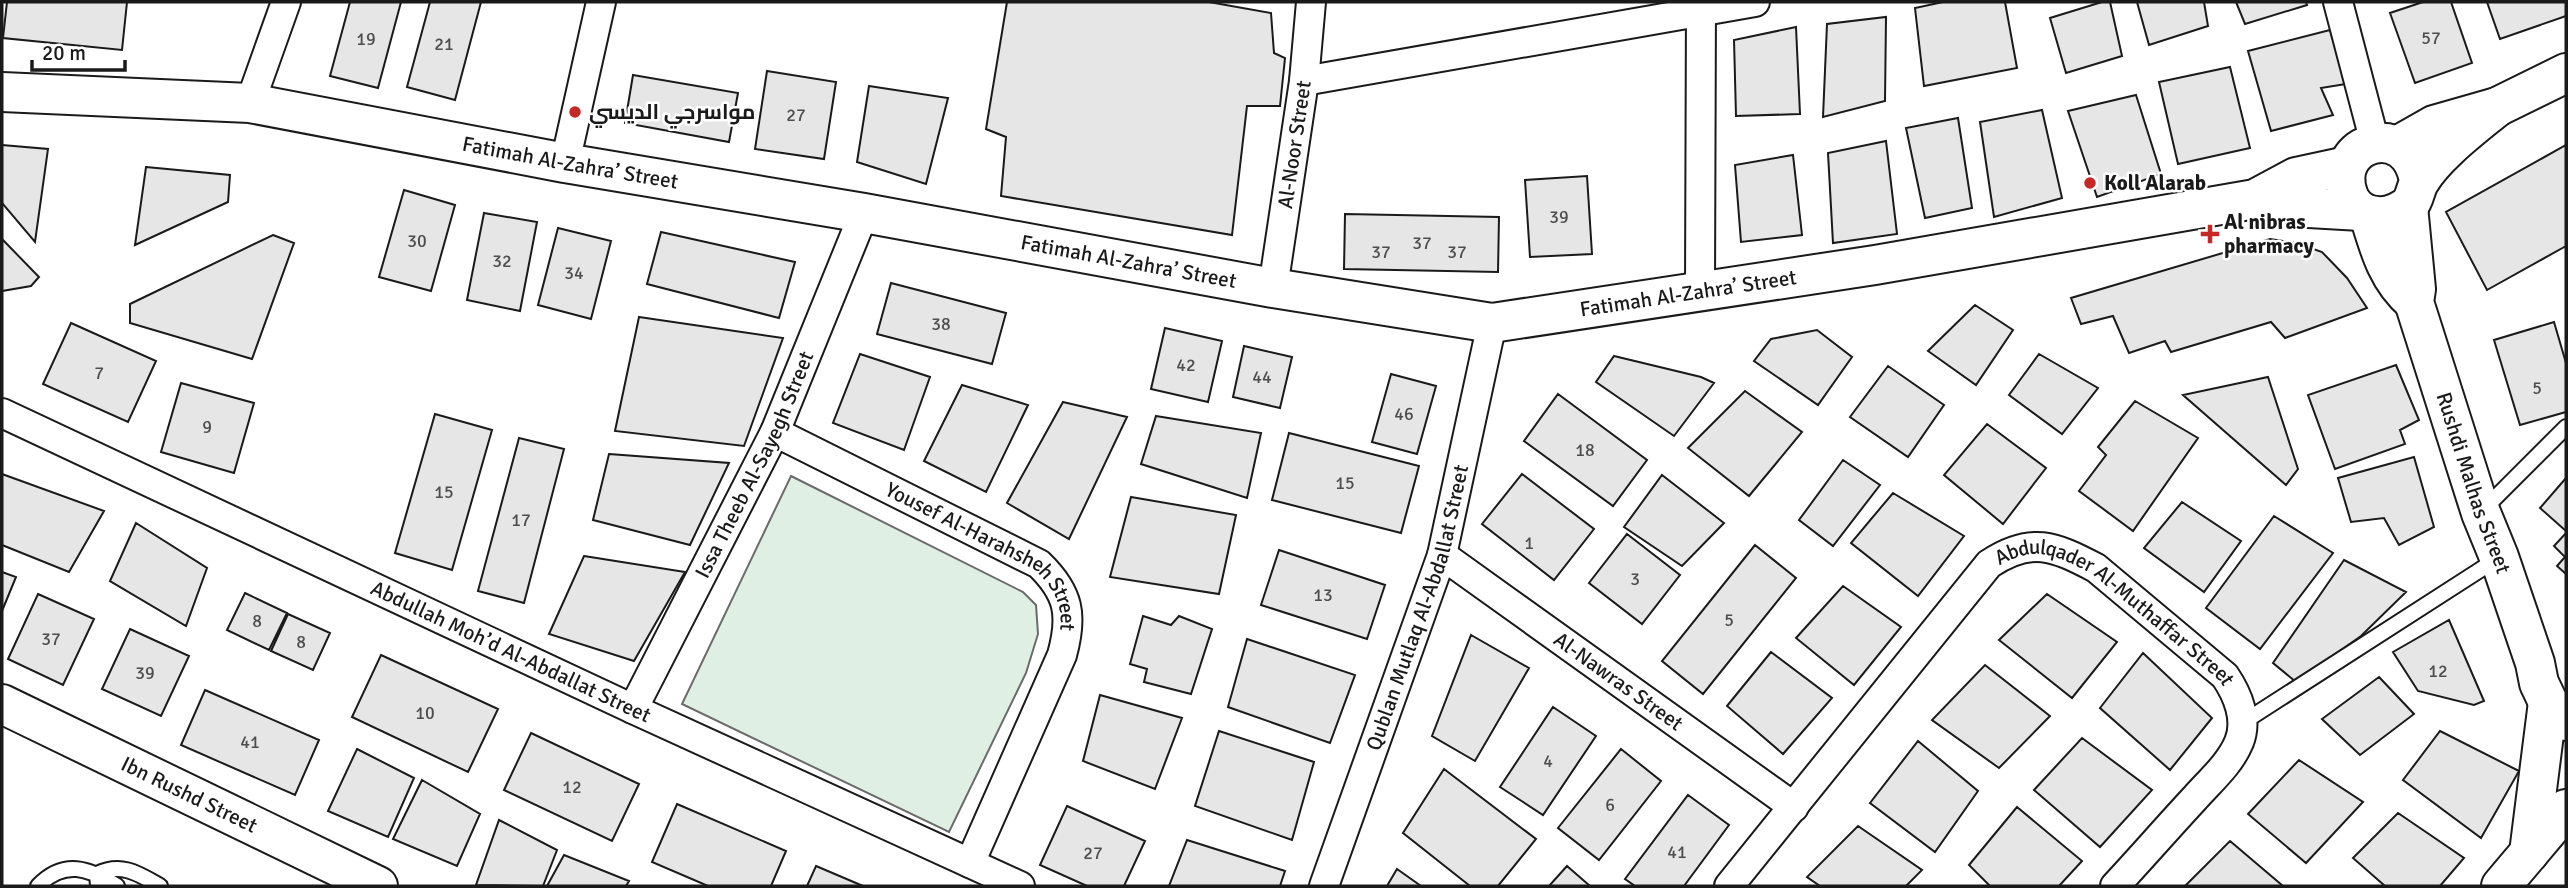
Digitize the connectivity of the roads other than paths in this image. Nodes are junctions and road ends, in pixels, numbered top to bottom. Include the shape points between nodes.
1 (286, 2) edge
2 (601, 2) edge
3 (1311, 2) edge
4 (1755, 2) edge
5 (2338, 2) edge
6 (1701, 7) edge
7 (2566, 73) edge
8 (1304, 81) junction
9 (2, 92) edge
10 (250, 103) junction
11 (2497, 107) junction
12 (2373, 152) junction
13 (565, 163) junction
14 (2414, 194) junction
15 (2255, 199) junction
16 (864, 213) junction
17 (2365, 213) junction
18 (1273, 288) junction
19 (1700, 290) junction
20 (2414, 302) junction
21 (1492, 323) junction
22 (2, 413) edge
23 (2566, 427) edge
24 (775, 432) junction
25 (2480, 513) junction
26 (1442, 555) junction
27 (2499, 557) junction
28 (2554, 690) edge
29 (2, 704) edge
30 (633, 709) junction
31 (2242, 723) junction
32 (1794, 807) junction
33 (2566, 809) edge
34 (2529, 853) junction
35 (970, 863) junction
36 (98, 880) edge
37 (38, 886) edge
38 (117, 886) edge
39 (160, 886) edge
40 (379, 886) edge
41 (1020, 886) edge
42 (1324, 886) edge
43 (1730, 886) edge
44 (2115, 886) edge
45 (2501, 886) edge

1 - 10 street
2 - 13 street
3 - 8 street, Al-Noor Street
4 - 6 street
5 - 12 street
6 - 8 street
6 - 19 street
7 - 11 street, Fatimah Al-Zahra’ Street
8 - 18 street, Al-Noor Street
9 - 10 street, Fatimah Al-Zahra’ Street
10 - 13 street, Fatimah Al-Zahra’ Street
11 - 12 street, Fatimah Al-Zahra’ Street via 2434,125
11 - 14 street, Fatimah Al-Zahra’ Street via 2457,142
12 - 14 street via 2409,154 2417,167
12 - 15 street, Fatimah Al-Zahra’ Street via 2296,177
12 - 17 street via 2344,183 2349,199
13 - 16 street, Fatimah Al-Zahra’ Street
14 - 17 street via 2390,216
14 - 20 street, Rushdi Malhas Street
15 - 17 street, Fatimah Al-Zahra’ Street
15 - 19 street, Fatimah Al-Zahra’ Street via 1875,265
16 - 18 street, Fatimah Al-Zahra’ Street
16 - 24 street, Issa Theeb Al-Sayegh Street
17 - 20 street, Rushdi Malhas Street via 2394,282
18 - 21 street, Fatimah Al-Zahra’ Street
19 - 21 street, Fatimah Al-Zahra’ Street
20 - 25 street, Rushdi Malhas Street
21 - 26 street, Qublan Mutlaq Al-Abdallat Street
22 - 30 street, Abdullah Moh’d Al-Abdallat Street
23 - 25 lane
24 - 30 street, Issa Theeb Al-Sayegh Street
24 - 35 street, Yousef Al-Harahsheh Street via 1039,564 1064,598 1069,631 1062,655
25 - 27 street, Rushdi Malhas Street
26 - 32 street, Al-Nawras Street
26 - 42 street, Qublan Mutlaq Al-Abdallat Street
27 - 28 street, Rushdi Malhas Street
27 - 31 lane
28 - 34 street
29 - 40 street, Ibn Rushd Street
30 - 35 street, Abdullah Moh’d Al-Abdallat Street
31 - 32 street, Abdulqader Al-Muthaffar Street via 2235,690 2225,676 2096,568 2033,545 1989,564
31 - 44 street, Abdulqader Al-Muthaffar Street via 2239,742 2224,766
32 - 43 street, Abdulqader Al-Muthaffar Street
33 - 34 street
34 - 45 street
35 - 41 street, Abdullah Moh’d Al-Abdallat Street
36 - 37 lane via 86,870 71,869 55,872
36 - 38 lane
36 - 39 lane via 107,869 131,870

